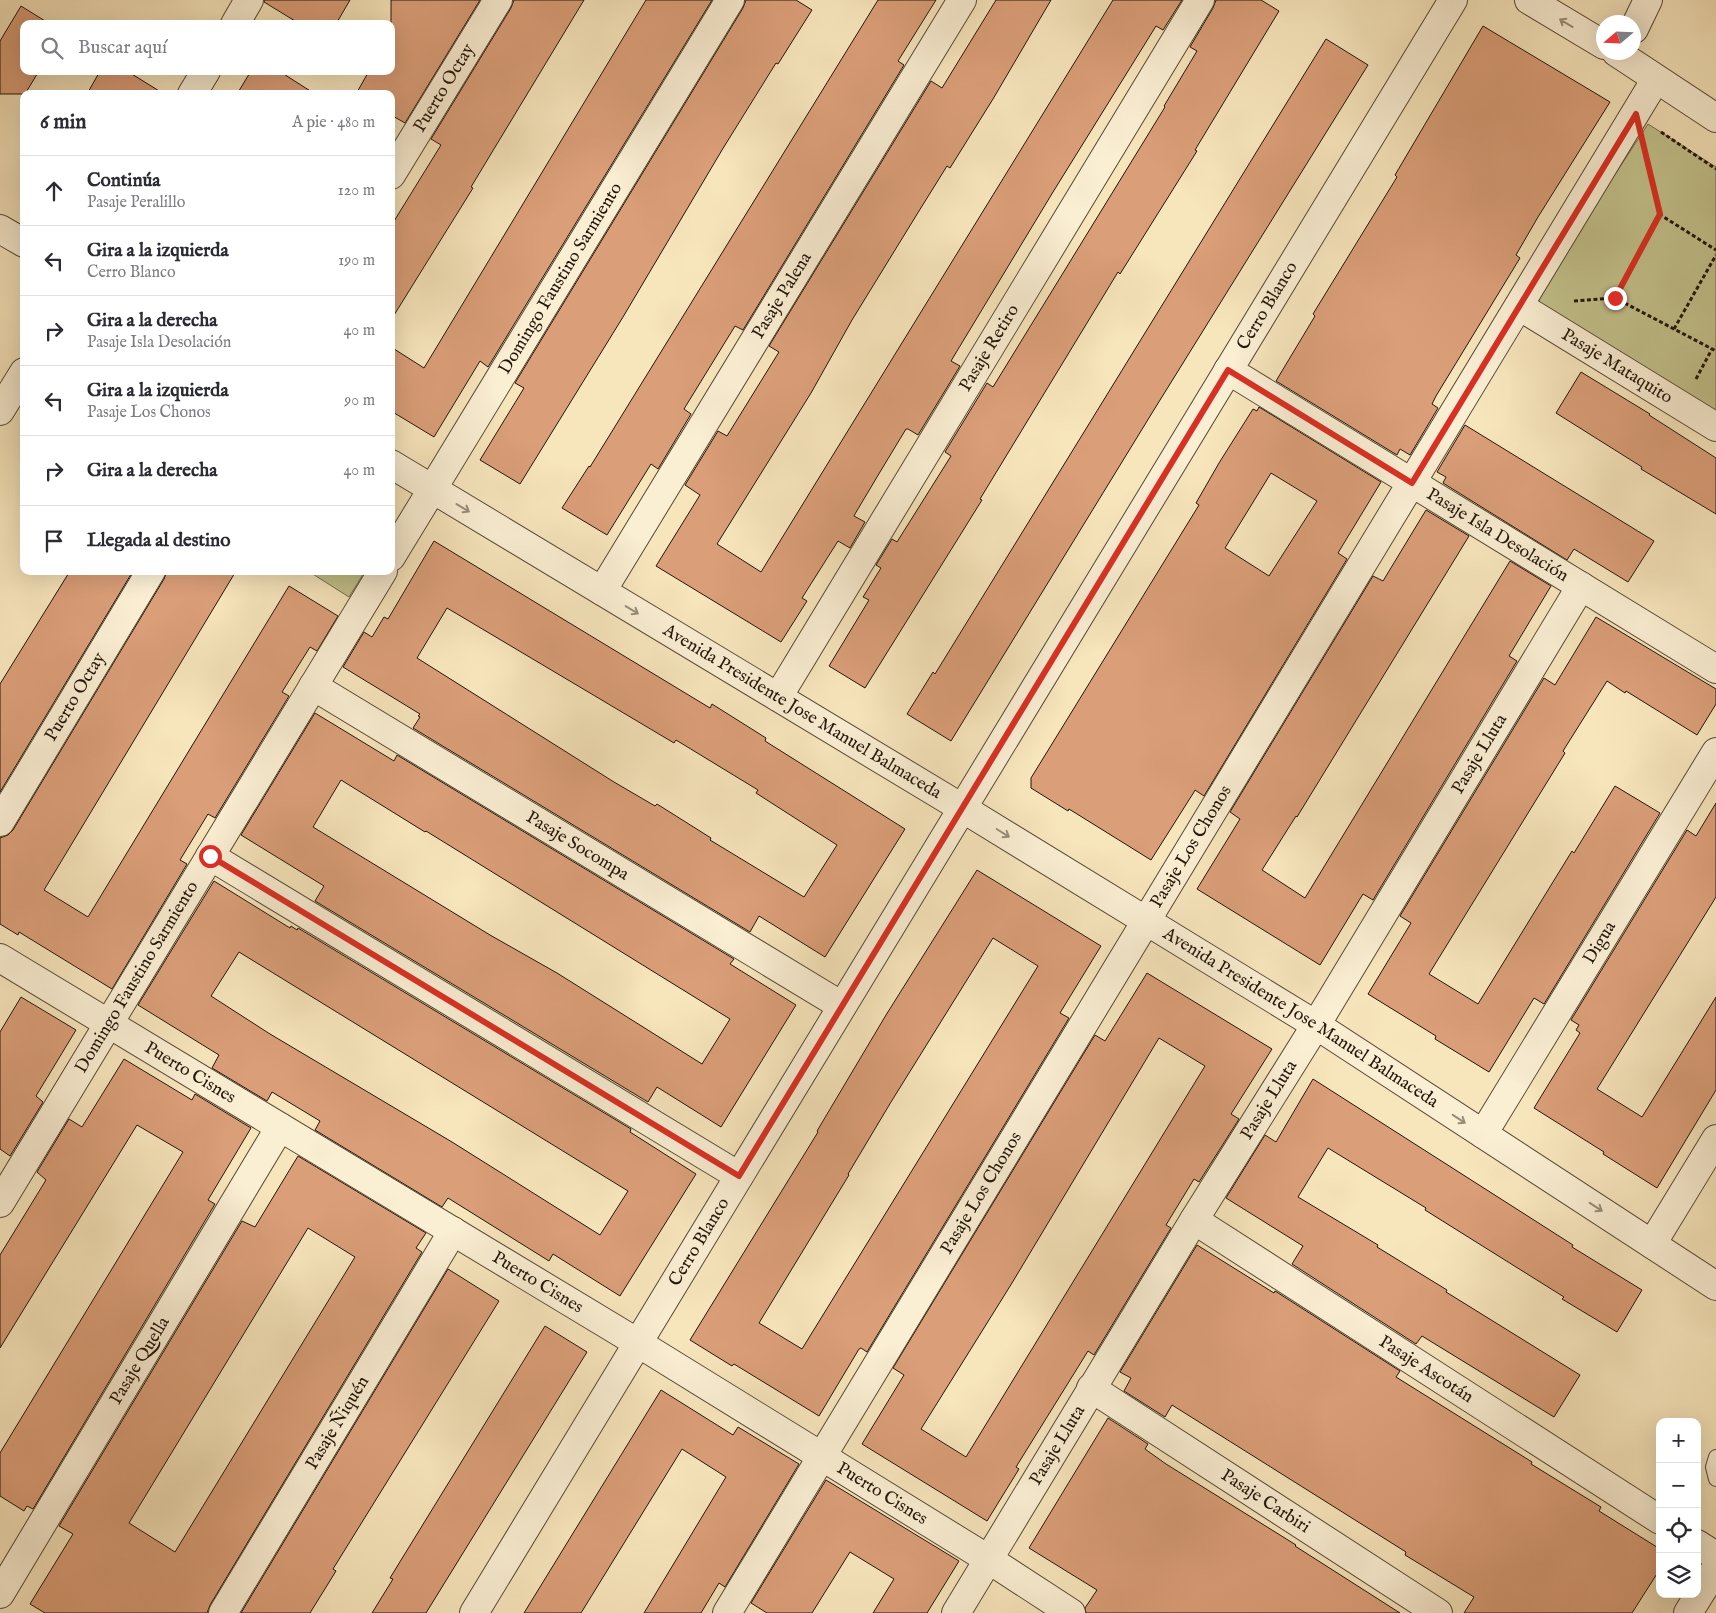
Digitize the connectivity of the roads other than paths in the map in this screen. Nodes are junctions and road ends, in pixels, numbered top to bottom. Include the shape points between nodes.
1 (249, 0) edge
2 (498, 0) edge
3 (730, 0) edge
4 (962, 0) edge
5 (1200, 0) edge
6 (1453, 0) edge
7 (1529, 0) edge
8 (1648, 0) edge
9 (1641, 15) edge
10 (237, 20) edge
11 (1596, 40) edge
12 (1628, 60) edge
13 (204, 75) edge
14 (1656, 79) junction
15 (194, 90) edge
16 (1716, 118) edge
17 (395, 168) edge
18 (0, 229) edge
19 (20, 241) edge
20 (1519, 306) junction
21 (1228, 370) junction
22 (20, 378) edge
23 (0, 411) edge
24 (1716, 427) edge
25 (395, 466) edge
26 (1412, 483) junction
27 (432, 489) junction
28 (395, 550) edge
29 (149, 575) edge
30 (381, 575) edge
31 (1581, 586) junction
32 (602, 591) junction
33 (1716, 669) edge
34 (313, 686) junction
35 (778, 697) junction
36 (1716, 752) edge
37 (962, 808) junction
38 (0, 822) edge
39 (210, 856) junction
40 (1146, 921) junction
41 (0, 958) edge
42 (842, 1006) junction
43 (108, 1024) junction
44 (1316, 1026) junction
45 (280, 1127) junction
46 (1483, 1134) junction
47 (1716, 1139) edge
48 (739, 1176) junction
49 (0, 1204) edge
50 (1194, 1220) junction
51 (453, 1231) junction
52 (1652, 1244) junction
53 (1716, 1286) edge
54 (638, 1343) junction
55 (1092, 1388) junction
56 (822, 1456) junction
57 (1716, 1457) edge
58 (1716, 1479) edge
59 (1656, 1517) edge
60 (1701, 1547) edge
61 (1716, 1556) edge
62 (988, 1559) junction
63 (1716, 1568) edge
64 (0, 1594) edge
65 (223, 1613) edge
66 (474, 1613) edge
67 (727, 1613) edge
68 (956, 1613) edge
69 (1071, 1613) edge
70 (1438, 1613) edge
71 (1688, 1613) edge

1 - 10 street
2 - 17 street, Puerto Octay
3 - 27 street, Domingo Faustino Sarmiento
4 - 32 street, Pasaje Palena
5 - 35 street, Pasaje Retiro
6 - 21 street, Cerro Blanco
11 -> 7 street
8 - 9 street
12 - 14 street
13 - 15 street
14 - 16 street
14 - 20 street, Pasaje Los Chonos
18 - 19 street
20 - 24 street, Pasaje Mataquito
20 - 26 street, Pasaje Los Chonos
21 - 26 street, Pasaje Isla Desolación
21 - 37 street, Cerro Blanco
22 - 23 street
25 - 27 street, Avenida Presidente Jose Manuel Balmaceda
26 - 31 street, Pasaje Isla Desolación
26 - 40 street, Pasaje Los Chonos
27 - 28 street, Domingo Faustino Sarmiento
27 -> 32 street, Avenida Presidente Jose Manuel Balmaceda
29 - 38 street, Puerto Octay
30 - 34 street, Domingo Faustino Sarmiento
31 - 33 street, Pasaje Isla Desolación
31 - 44 street, Pasaje Lluta
32 -> 35 street, Avenida Presidente Jose Manuel Balmaceda
34 - 39 street, Domingo Faustino Sarmiento
34 - 42 street, Pasaje Socompa
35 - 37 street, Avenida Presidente Jose Manuel Balmaceda
36 - 46 street, Digua
37 -> 40 street, Avenida Presidente Jose Manuel Balmaceda
37 - 42 street, Cerro Blanco
39 - 43 street, Domingo Faustino Sarmiento
39 - 48 street
40 - 44 street, Avenida Presidente Jose Manuel Balmaceda
40 - 56 street, Pasaje Los Chonos
41 - 43 street, Puerto Cisnes
42 - 48 street, Cerro Blanco
43 - 45 street, Puerto Cisnes
43 - 49 street, Domingo Faustino Sarmiento
44 -> 46 street, Avenida Presidente Jose Manuel Balmaceda
44 - 50 street, Pasaje Lluta
45 - 51 street, Puerto Cisnes
45 - 64 street, Pasaje Quella
46 -> 52 street, Avenida Presidente Jose Manuel Balmaceda
47 - 52 street
48 - 54 street, Cerro Blanco
50 - 55 street, Pasaje Lluta
50 - 59 street, Pasaje Ascotán
51 - 54 street, Puerto Cisnes
51 - 65 street, Pasaje Ñiquén
52 - 53 street, Avenida Presidente Jose Manuel Balmaceda
54 - 56 street, Puerto Cisnes
54 - 66 street, Cerro Blanco
55 - 62 street, Pasaje Lluta
55 - 70 street, Pasaje Carbiri
56 - 62 street, Puerto Cisnes
56 - 67 street, Pasaje Los Chonos
57 - 58 lane via 1713,1467
60 - 61 street
62 - 68 street, Pasaje Lluta
62 - 69 street, Puerto Cisnes
63 - 71 street

